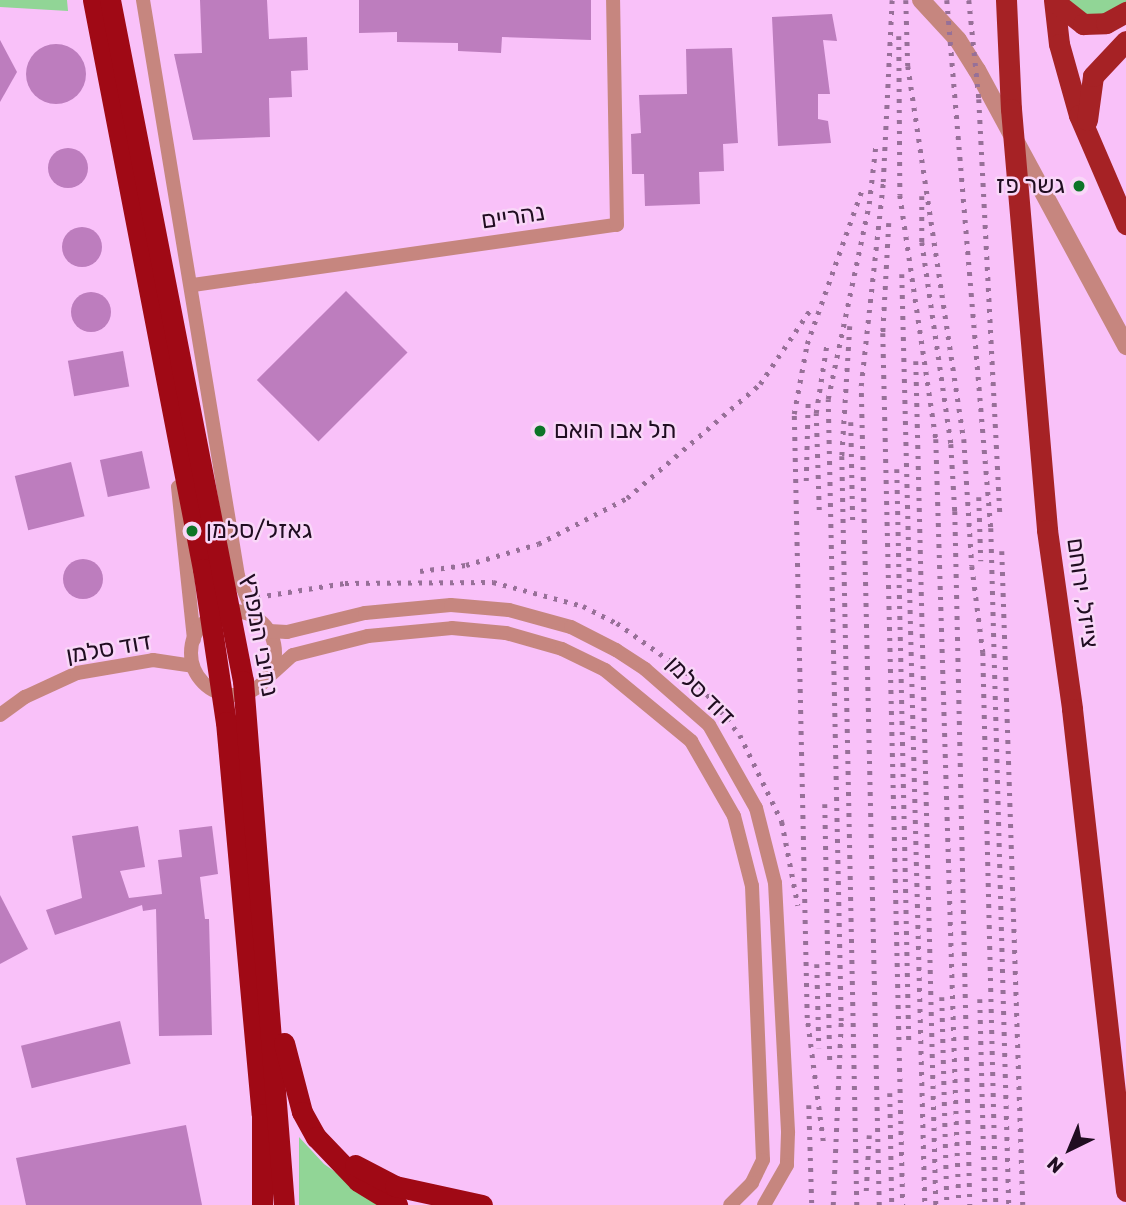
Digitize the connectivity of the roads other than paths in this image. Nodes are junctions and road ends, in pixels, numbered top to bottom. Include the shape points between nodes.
1 (92, 0) edge
2 (110, 0) edge
3 (143, 0) edge
4 (612, 0) edge
5 (921, 0) edge
6 (1006, 0) edge
7 (1054, 1) edge
8 (1126, 12) edge
9 (1126, 41) edge
10 (1093, 149) junction
11 (1126, 224) edge
12 (193, 285) junction
13 (1126, 346) edge
14 (169, 399) junction
15 (238, 576) junction
16 (256, 618) junction
17 (269, 631) junction
18 (194, 639) junction
19 (193, 666) junction
20 (266, 679) junction
21 (0, 715) edge
22 (236, 718) junction
23 (268, 960) junction
24 (302, 1112) junction
25 (1126, 1191) edge
26 (262, 1205) edge
27 (285, 1205) edge
28 (397, 1205) edge
29 (482, 1205) edge
30 (730, 1205) edge
31 (764, 1205) edge

1 - 14 street
1 - 22 highway, נתיבי המפרץ
2 - 22 highway, נתיבי המפרץ
3 - 12 street
4 - 12 street, נהריים via 617,225
5 - 13 street via 958,40
6 - 25 highway, צייזל, ירוחם via 1047,530 1072,709
7 - 8 highway via 1083,23 1106,23
7 - 10 highway via 1059,44
9 - 10 highway via 1105,59 1088,87 1086,118
10 - 11 highway
12 - 15 street
14 - 15 street via 190,419 208,530
14 - 18 street
15 - 16 street
16 - 17 street
16 - 18 street via 244,613 220,614 209,619
17 - 20 street via 275,655
17 - 31 street, דוד סלמן via 287,632 365,613 451,605 509,610 572,627 617,650 709,725 756,808 775,883 788,1143 787,1165
18 - 19 street
19 - 20 street via 199,677 220,693 245,693
19 - 21 street, דוד סלמן via 153,660 77,673 24,697
20 - 30 street, דוד סלמן via 293,655 368,636 452,628 506,632 562,649 605,670 691,741 734,816 752,886 764,1160 752,1183
22 - 23 highway, נתיבי המפרץ
22 - 26 highway, נתיבי המפרץ via 262,1114
23 - 24 highway
23 - 27 highway, נתיבי המפרץ
24 - 28 highway via 336,1160 381,1198
24 - 29 highway via 360,1170 395,1186

